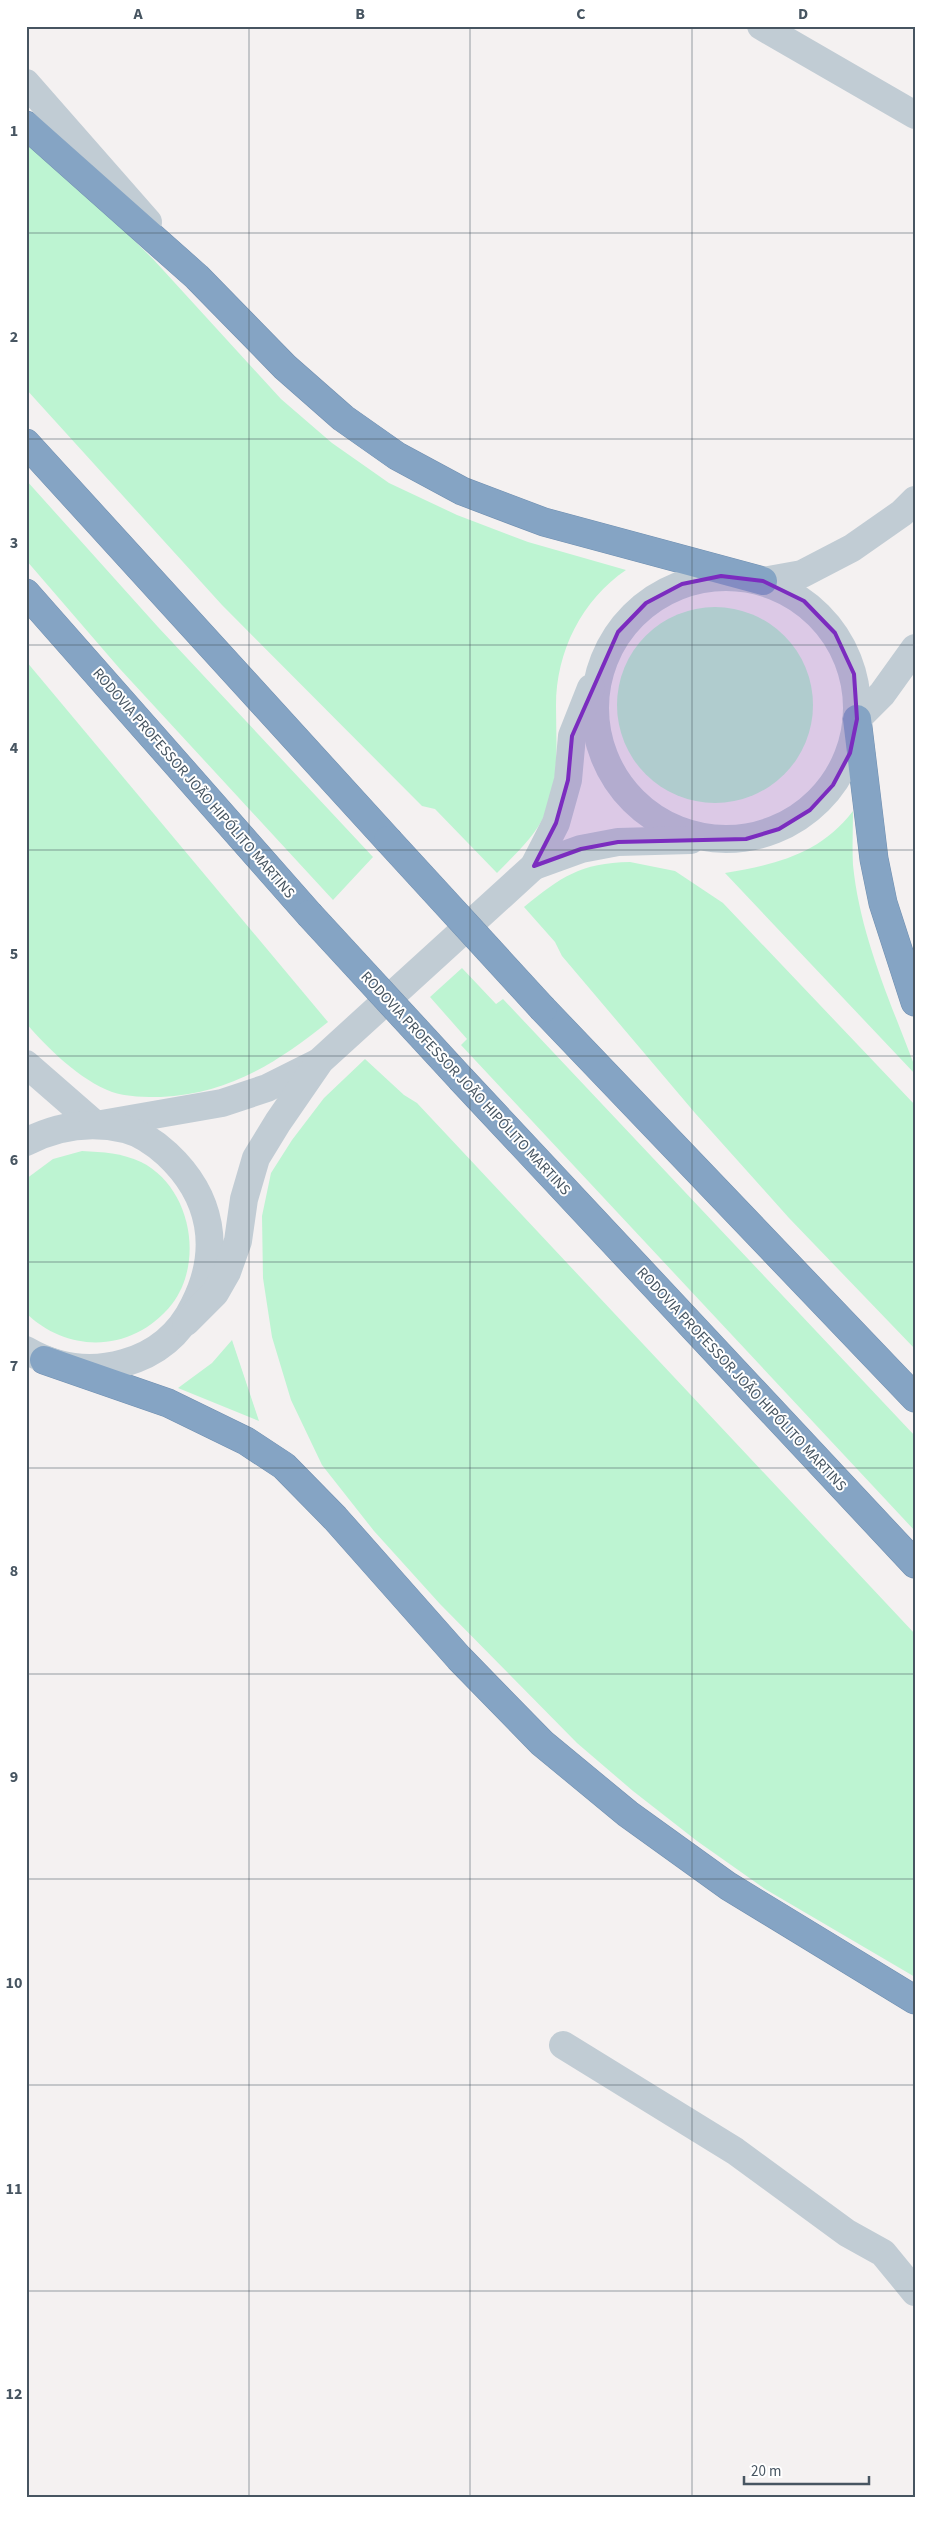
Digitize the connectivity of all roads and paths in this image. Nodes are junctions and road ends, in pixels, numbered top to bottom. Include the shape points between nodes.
1 (761, 26) edge
2 (26, 83) edge
3 (915, 115) edge
4 (26, 125) edge
5 (197, 277) junction
6 (26, 443) edge
7 (915, 500) edge
8 (763, 581) junction
9 (26, 594) edge
10 (915, 648) edge
11 (600, 668) junction
12 (857, 719) junction
13 (709, 839) junction
14 (534, 866) junction
15 (915, 1002) edge
16 (320, 1061) junction
17 (26, 1064) edge
18 (96, 1125) junction
19 (26, 1142) edge
20 (186, 1322) junction
21 (35, 1355) edge
22 (915, 1398) edge
23 (915, 1564) edge
24 (884, 1982) junction
25 (915, 2000) edge
26 (915, 2014) edge
27 (563, 2045) dead end
28 (915, 2292) edge

1 - 3 street
2 - 5 street
4 - 5 highway
5 - 8 highway via 285,367 343,418 397,456 462,491 544,522
6 - 22 highway, bridge via 543,1009
7 - 8 street via 852,548 802,574
8 - 11 street via 721,576 682,584 653,599 618,632
8 - 12 street via 804,601 835,633 854,674
9 - 23 highway, RODOVIA PROFESSOR JOÃO HIPÓLITO MARTINS, bridge via 309,914
10 - 12 street via 882,694
11 - 13 street via 595,714 605,758 629,797 665,825
11 - 14 street via 572,736 568,780 556,823
12 - 13 street via 850,753 838,777 810,810 779,829 746,839
12 - 15 highway via 883,903
13 - 14 street via 618,842
14 - 16 street
16 - 18 street via 266,1088 222,1103
16 - 20 street via 256,1158 244,1199 238,1241 227,1272 215,1293
17 - 18 street
18 - 19 street via 56,1129
18 - 20 street via 127,1129 157,1145 185,1171 204,1206 211,1245 205,1284
20 - 21 street via 163,1345 136,1360 105,1368 74,1368
21 - 24 highway via 168,1403 238,1437 284,1466 336,1518 459,1658 542,1742 628,1814 728,1886
24 - 25 highway
24 - 26 street
27 - 28 street via 735,2151 847,2233 883,2253

